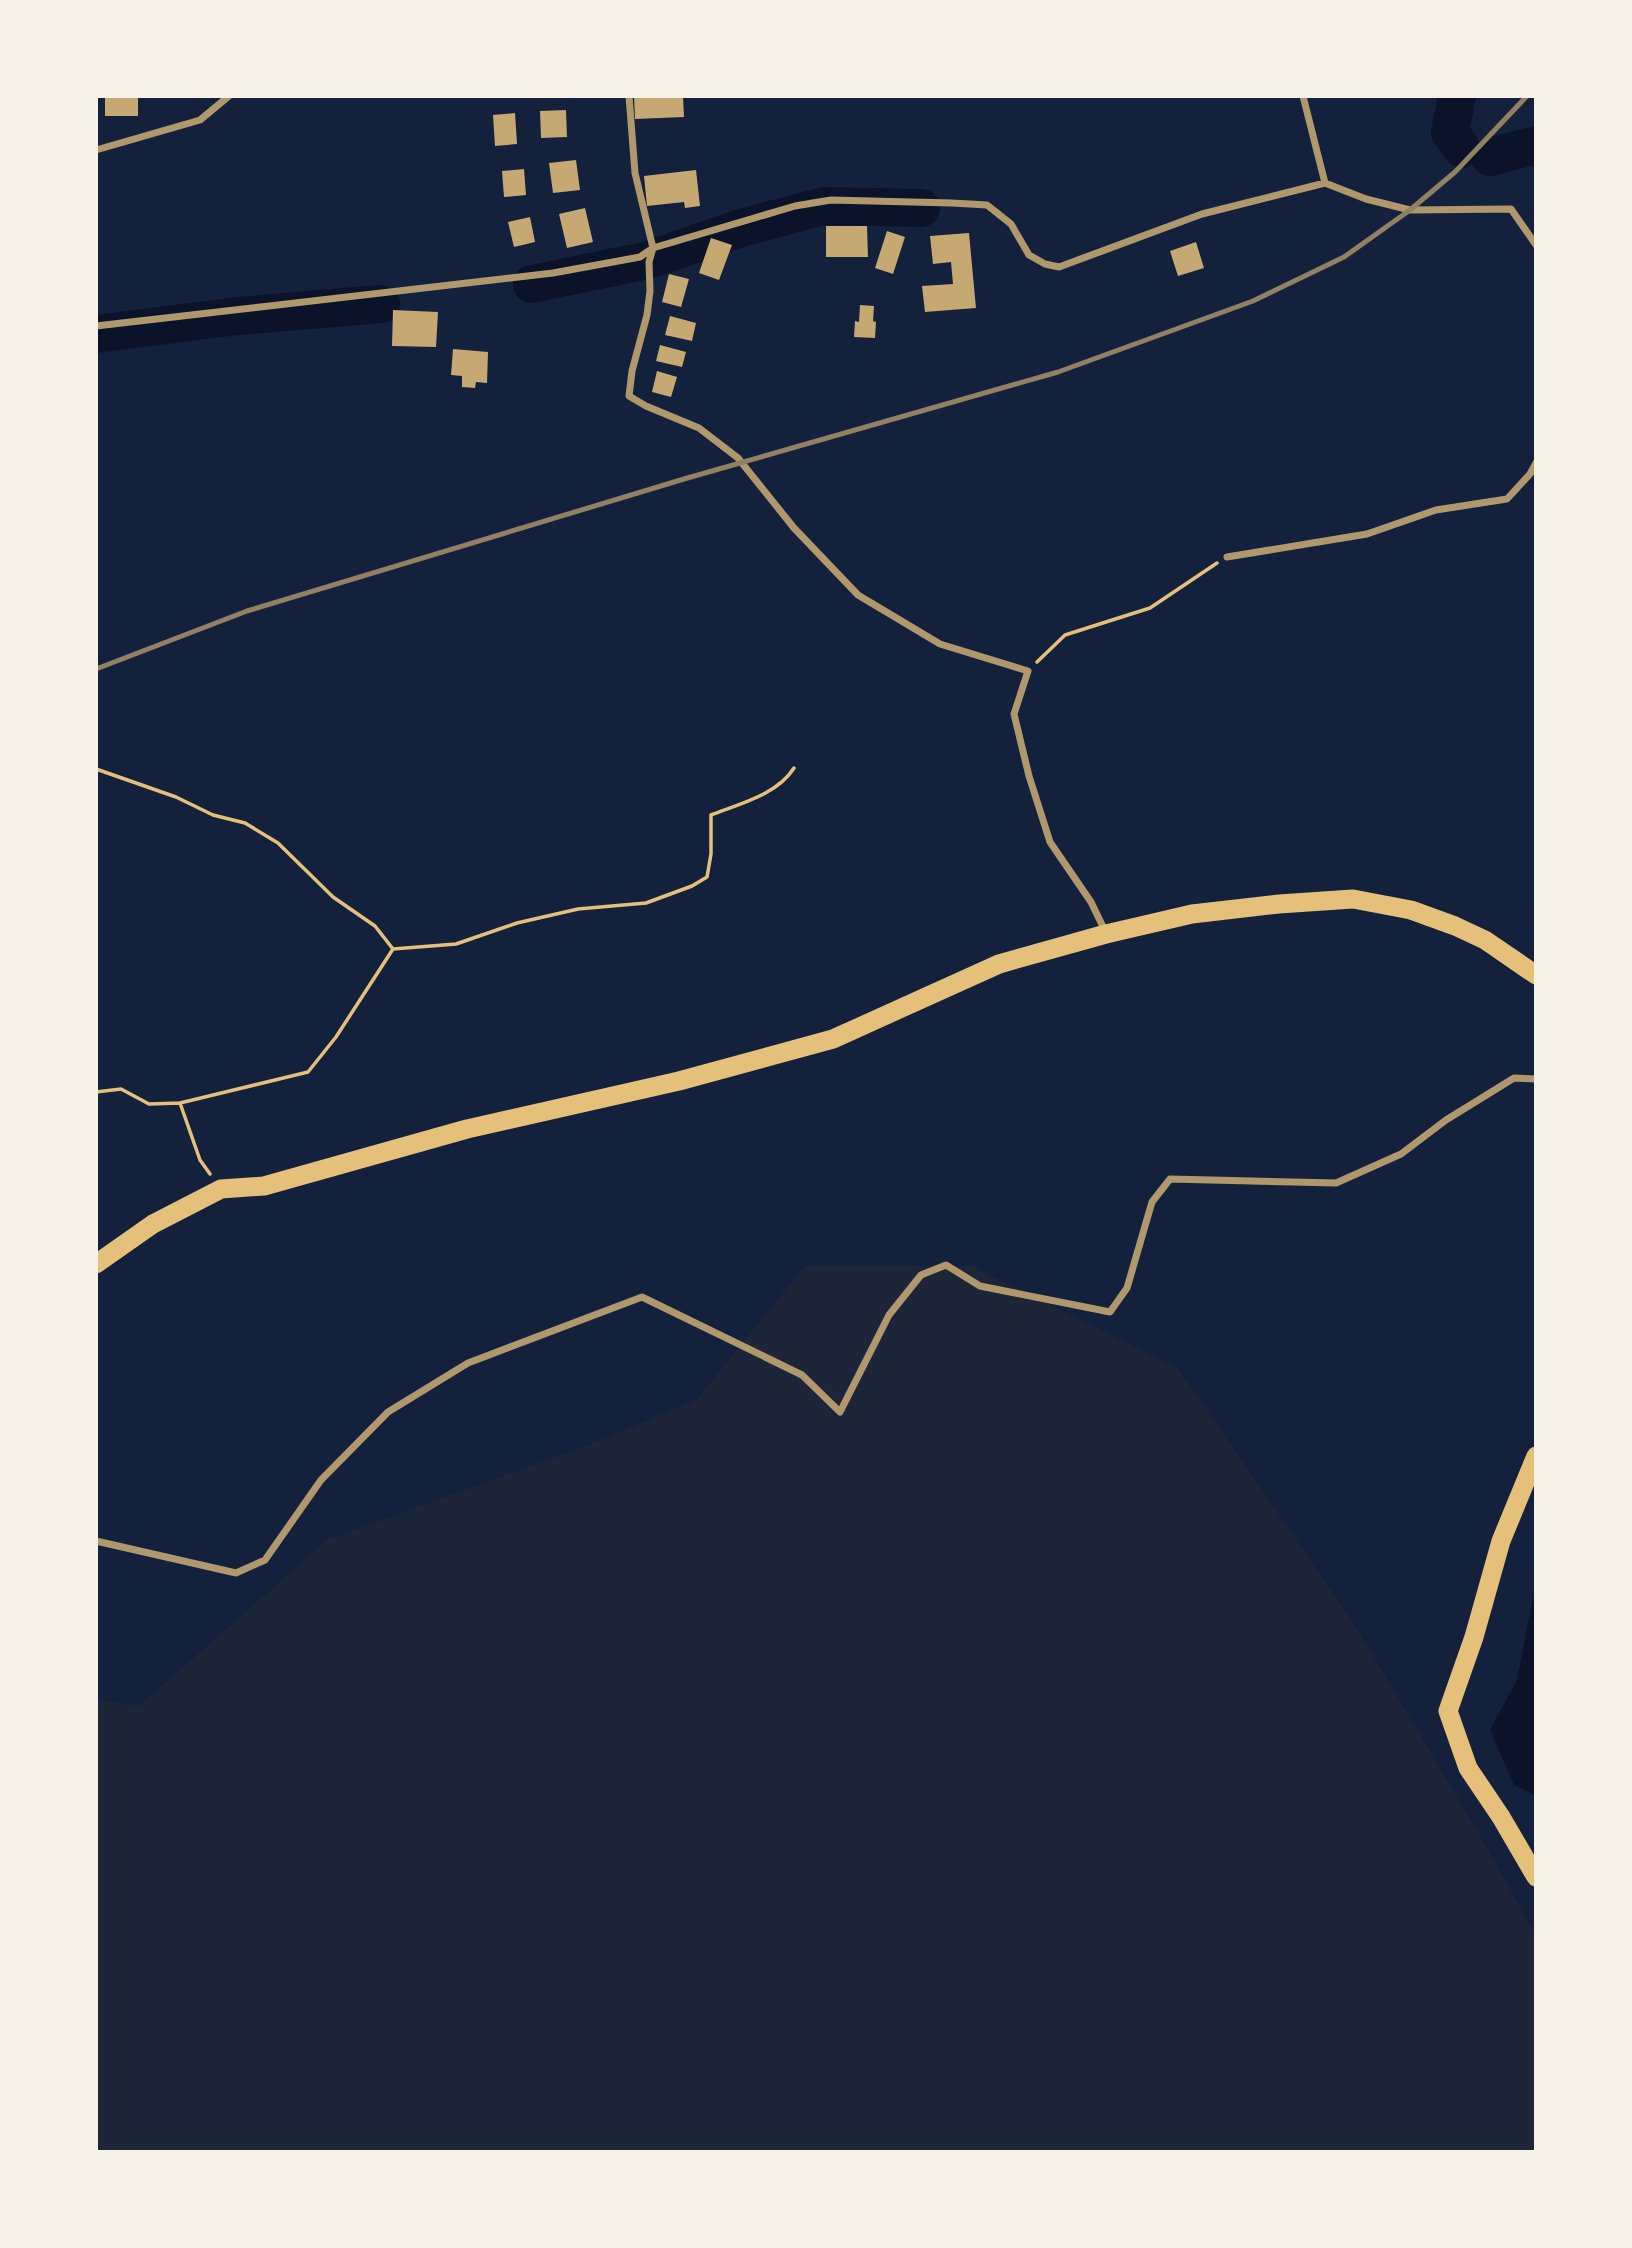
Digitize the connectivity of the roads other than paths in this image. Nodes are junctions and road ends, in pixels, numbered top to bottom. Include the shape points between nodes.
1 (229, 96) edge
2 (629, 96) edge
3 (1303, 96) edge
4 (96, 150) edge
5 (1325, 183) junction
6 (1536, 245) edge
7 (653, 248) junction
8 (96, 326) edge
9 (1536, 463) edge
10 (1533, 476) edge
11 (1227, 557) road end
12 (1106, 934) junction
13 (1536, 975) edge
14 (1536, 1079) edge
15 (96, 1264) edge
16 (1536, 1456) edge
17 (96, 1541) edge
18 (1536, 1877) edge

1 - 4 street via 200,120
2 - 7 street via 635,173
3 - 5 street
5 - 6 street via 1410,210 1511,209
5 - 7 street via 1202,214 1059,267 1029,254 1011,224 987,205 964,203 831,200 795,206
7 - 8 street via 640,257 553,273
7 - 12 street via 647,315 629,396 699,428 738,458 794,528 858,595 940,644 1028,671 1014,714 1029,776 1050,842 1091,902
9 - 10 street
10 - 11 street via 1507,499 1436,510 1367,534
12 - 13 highway via 1192,914 1353,900 1410,910 1455,926 1485,940
12 - 15 highway via 999,964 833,1039 679,1081 467,1129 264,1186 221,1189 153,1224
14 - 17 street via 1514,1078 1401,1154 1336,1184 1170,1179 1152,1202 1127,1288 1110,1312 980,1286 946,1265 921,1275 889,1315 841,1412 802,1375 642,1297 468,1363 388,1412 321,1479 265,1560 236,1573
16 - 18 highway via 1501,1541 1448,1711 1468,1768

